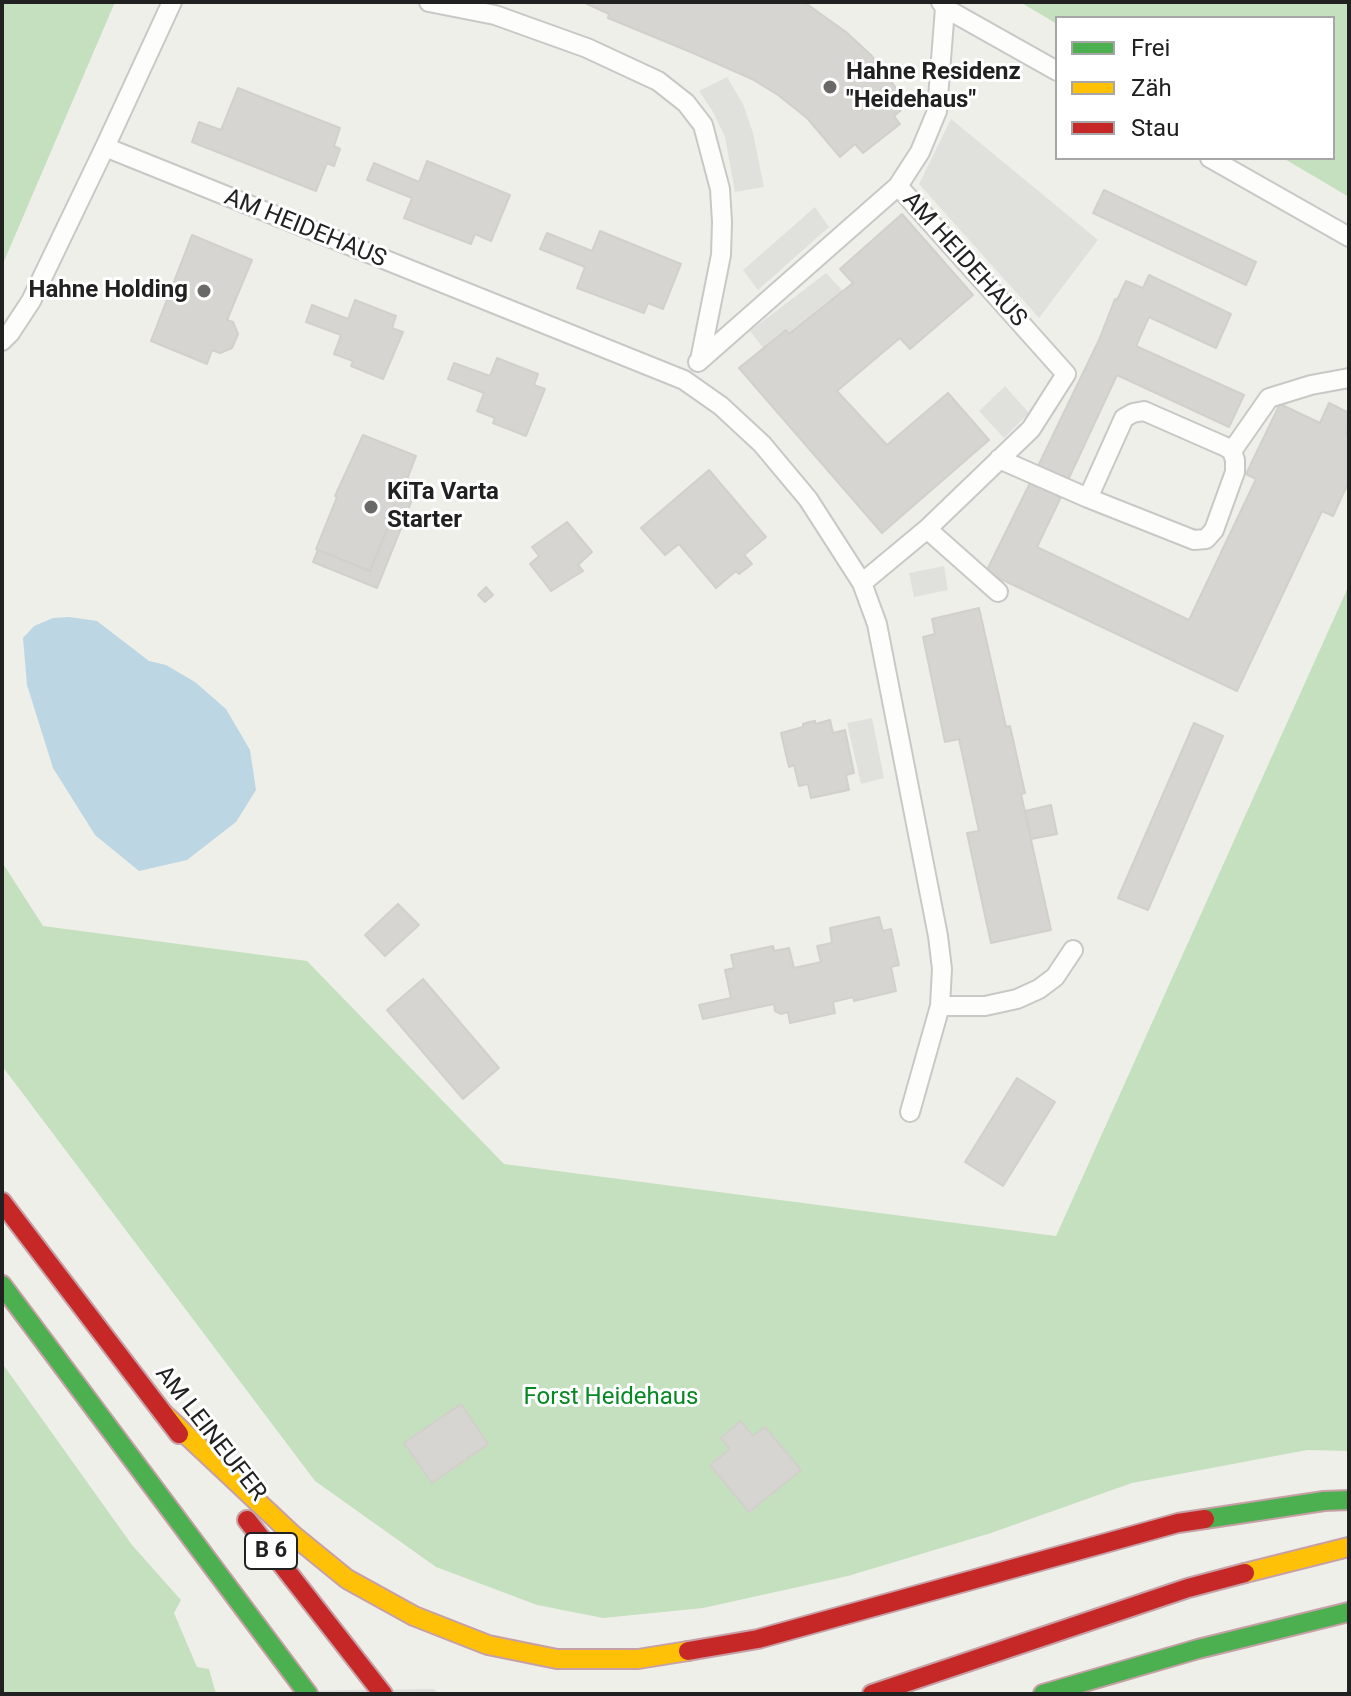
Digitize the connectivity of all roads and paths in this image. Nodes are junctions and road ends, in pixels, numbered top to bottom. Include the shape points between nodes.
1 (172, 2) edge
2 (429, 2) edge
3 (943, 5) edge
4 (1055, 70) edge
5 (105, 147) junction
6 (1214, 160) edge
7 (898, 186) junction
8 (1349, 237) edge
9 (2, 341) edge
10 (700, 360) junction
11 (1349, 378) edge
12 (684, 380) junction
13 (1232, 451) junction
14 (999, 459) junction
15 (1088, 498) junction
16 (927, 529) junction
17 (862, 583) junction
18 (998, 592) dead end
19 (1073, 950) dead end
20 (940, 1006) junction
21 (910, 1112) dead end
22 (2, 1202) edge
23 (2, 1285) edge
24 (2, 1315) edge
25 (162, 1412) junction
26 (112, 1433) junction
27 (1349, 1500) edge
28 (1349, 1547) edge
29 (1349, 1612) edge
30 (307, 1692) edge
31 (382, 1692) edge
32 (872, 1694) edge
33 (1043, 1694) edge

1 - 5 lane
2 - 10 lane, AM HEIDEHAUS via 495,15 587,48 658,81 703,125 720,189 722,222 721,255
3 - 4 lane
3 - 7 lane via 937,111
5 - 9 lane via 31,301
5 - 12 lane, AM HEIDEHAUS
6 - 8 lane
7 - 10 lane, AM HEIDEHAUS
7 - 14 lane, AM HEIDEHAUS via 1066,374 1031,429
10 - 12 lane, AM HEIDEHAUS
11 - 13 lane via 1269,398
12 - 17 lane, AM HEIDEHAUS via 762,444 808,499
13 - 15 lane via 1144,411 1133,413 1124,418
13 - 15 lane via 1235,472 1206,539 1194,540
14 - 15 lane
14 - 16 lane, AM HEIDEHAUS
16 - 17 lane, AM HEIDEHAUS
16 - 18 lane
17 - 20 lane, AM HEIDEHAUS via 877,624 938,936
19 - 20 lane via 1055,977 1017,999 985,1006
20 - 21 lane, AM HEIDEHAUS
22 - 25 highway, AM LEINEUFER / B 6
23 - 26 highway, B 6
24 - 26 highway
25 - 27 highway via 347,1579 414,1616 488,1645 557,1659 638,1659 758,1639 1178,1523
25 - 31 highway, AM LEINEUFER / B 6
26 - 30 highway, B 6
28 - 32 highway via 1188,1588
29 - 33 highway

